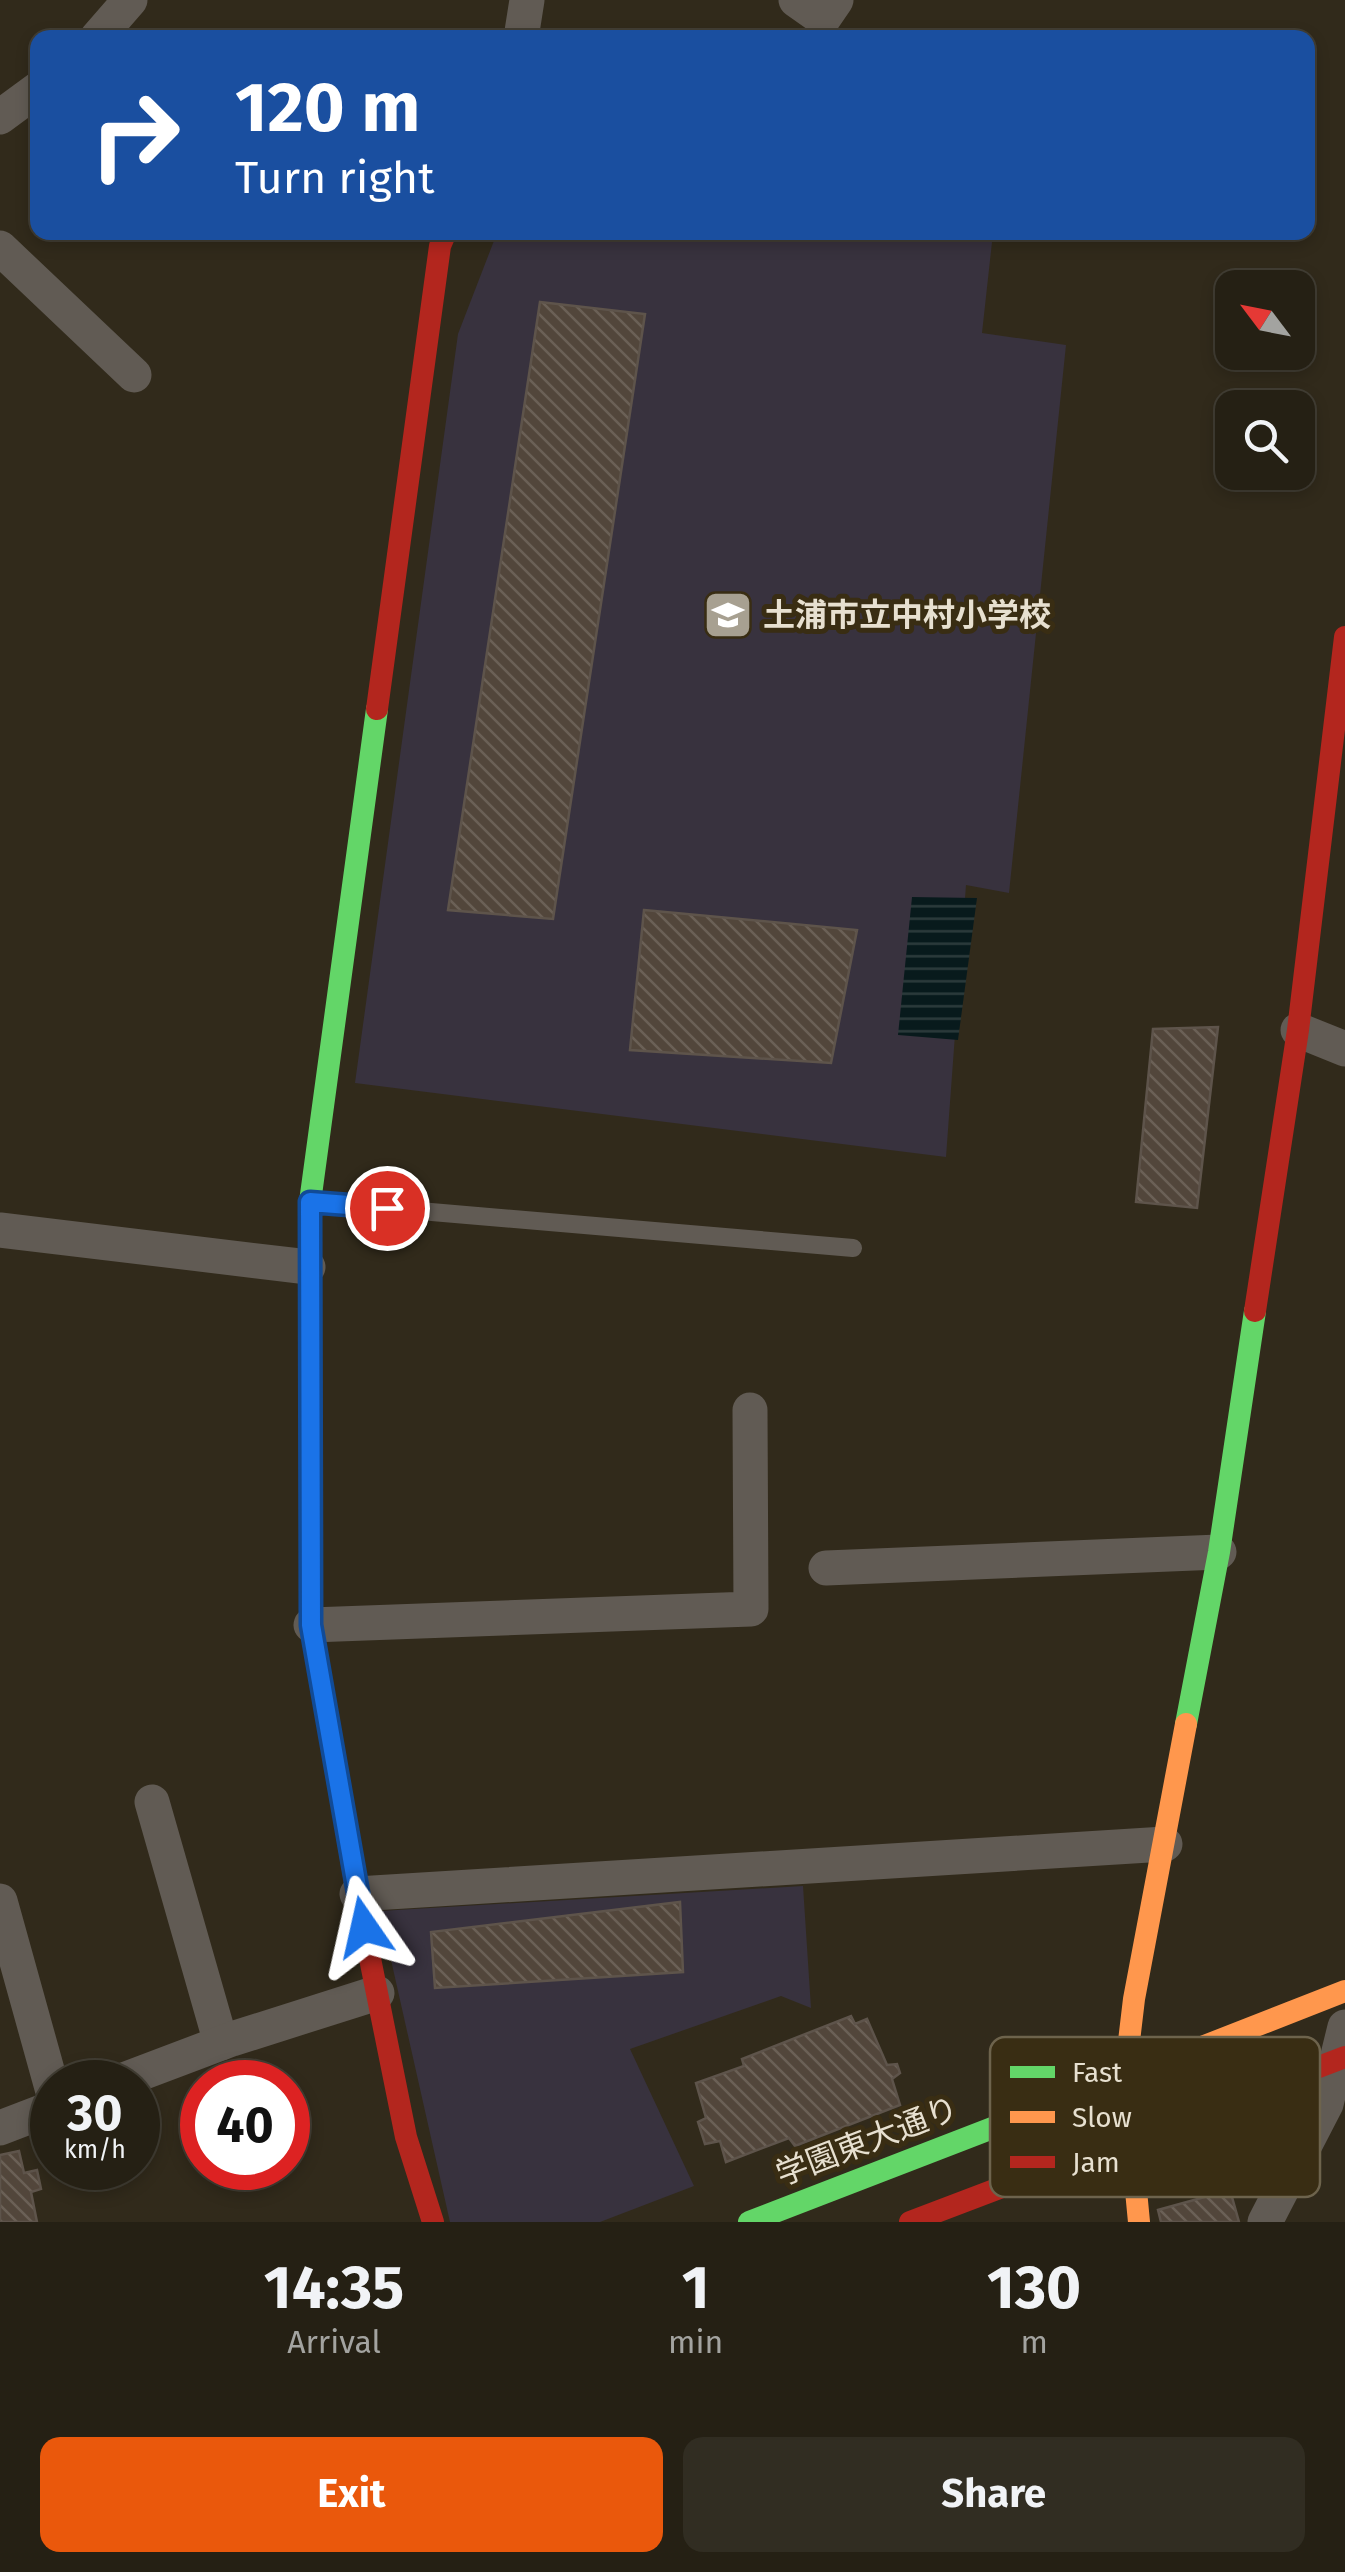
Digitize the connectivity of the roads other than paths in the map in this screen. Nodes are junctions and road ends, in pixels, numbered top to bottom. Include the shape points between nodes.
1 (130, 0) edge
2 (527, 0) edge
3 (796, 0) edge
4 (836, 0) edge
5 (105, 30) edge
6 (521, 30) edge
7 (30, 95) edge
8 (0, 117) edge
9 (443, 240) edge
10 (0, 248) edge
11 (134, 375) dead end
12 (1345, 637) edge
13 (1341, 708) edge
14 (1298, 1030) junction
15 (1345, 1049) edge
16 (310, 1202) junction
17 (0, 1230) edge
18 (853, 1248) dead end
19 (308, 1267) junction
20 (750, 1410) dead end
21 (1220, 1552) junction
22 (826, 1568) dead end
23 (311, 1625) junction
24 (152, 1802) dead end
25 (1165, 1844) junction
26 (357, 1894) junction
27 (0, 1901) edge
28 (1345, 1990) edge
29 (377, 1993) junction
30 (1129, 2037) edge
31 (1223, 2037) edge
32 (221, 2043) junction
33 (1343, 2048) edge
34 (44, 2060) edge
35 (160, 2066) edge
36 (30, 2116) edge
37 (1320, 2116) edge
38 (0, 2128) edge
39 (990, 2128) edge
40 (990, 2192) edge
41 (1137, 2197) edge
42 (1279, 2197) edge
43 (433, 2222) edge
44 (749, 2222) edge
45 (910, 2222) edge
46 (1139, 2222) edge
47 (1266, 2222) edge

1 - 5 street
2 - 6 street
3 - 4 street via 823,18
7 - 8 street
9 - 16 street
10 - 11 street
12 - 13 street
13 - 14 street
14 - 15 street
14 - 21 street
16 - 18 lane
16 - 19 street
17 - 19 street
19 - 23 street
20 - 23 street via 751,1609
21 - 22 street
21 - 25 street
23 - 26 street
24 - 32 street
25 - 26 street
25 - 30 street
26 - 29 street
27 - 34 street
28 - 31 street, 学園東大通り
29 - 32 street
29 - 43 street via 406,2137
32 - 35 street
33 - 37 street
36 - 38 street
39 - 44 street, 学園東大通り
40 - 45 street
41 - 46 street
42 - 47 street

